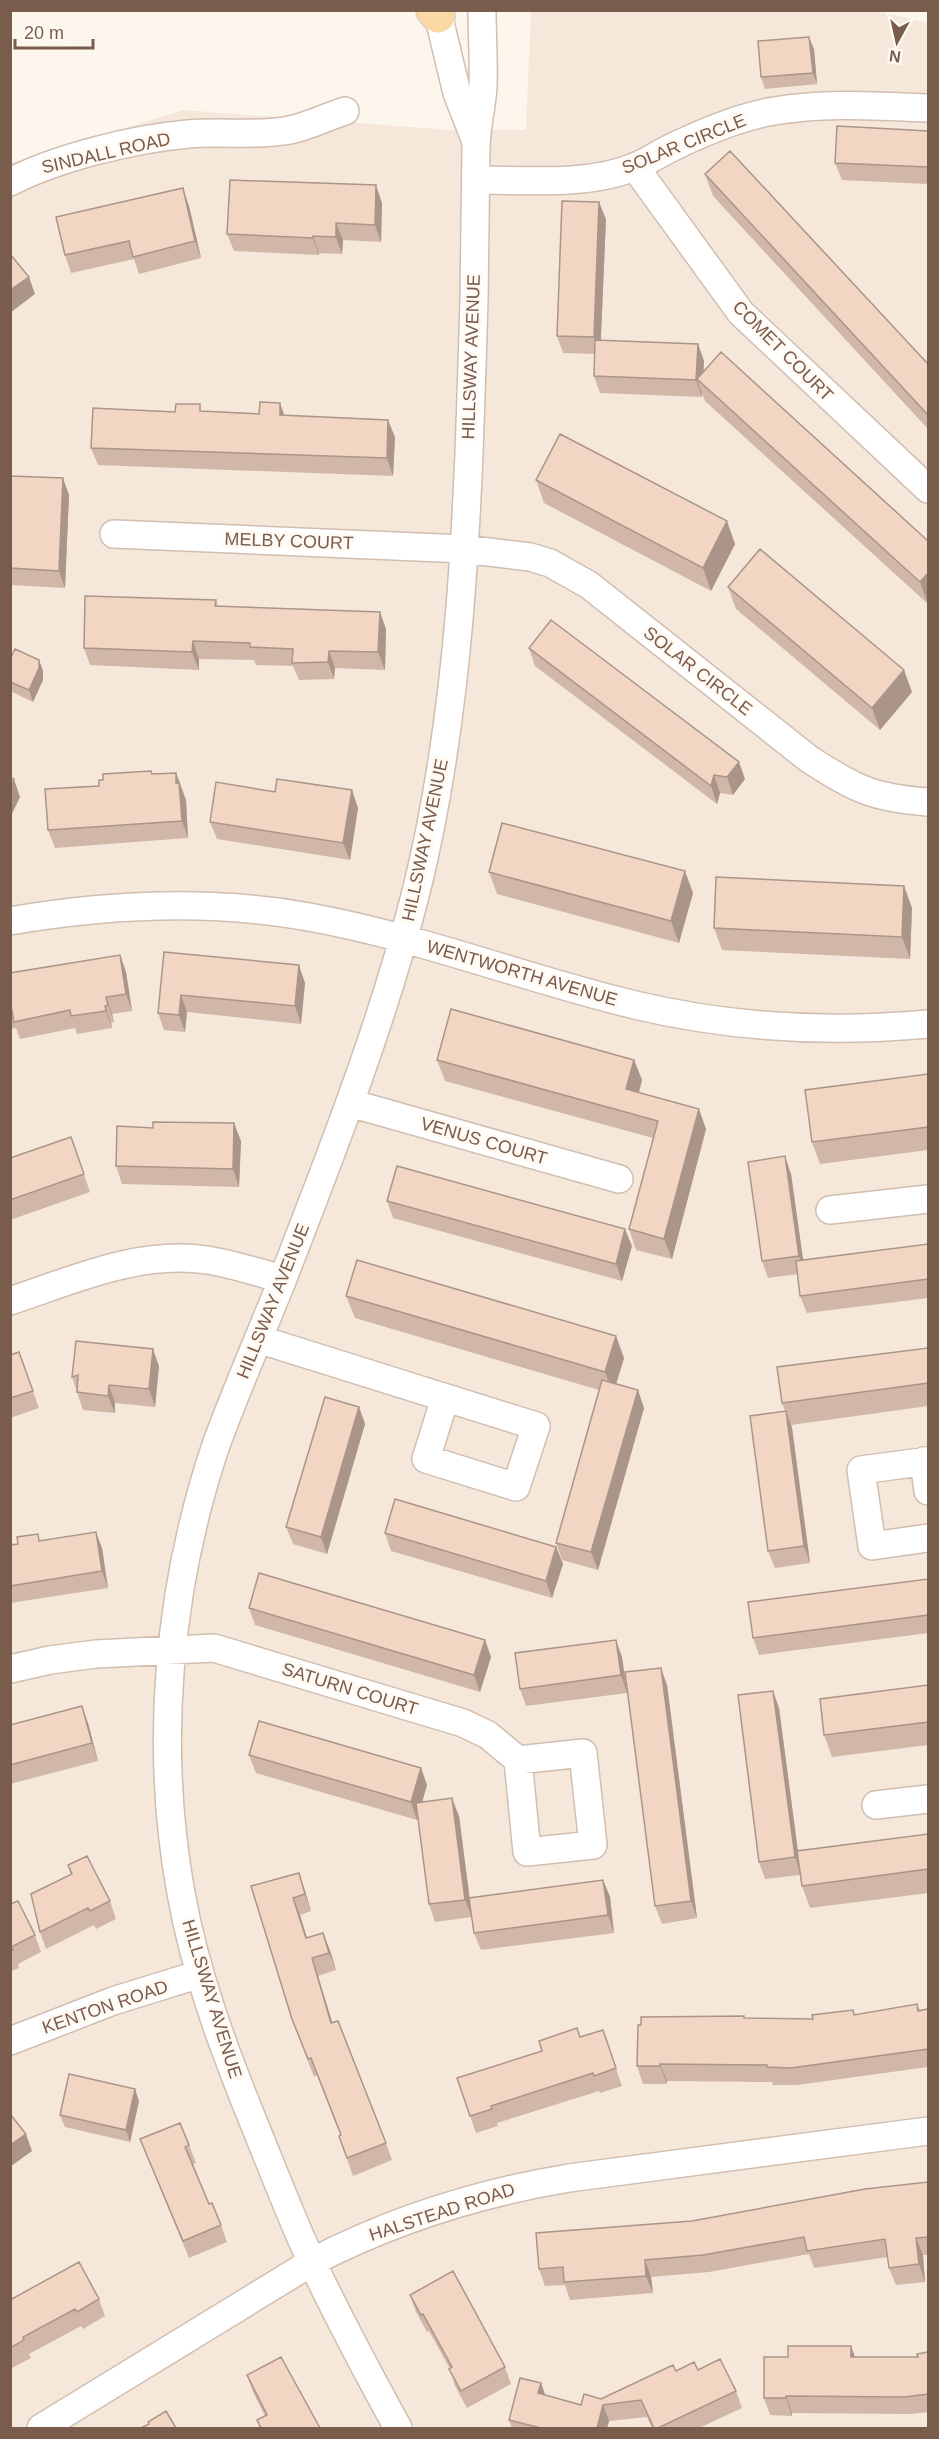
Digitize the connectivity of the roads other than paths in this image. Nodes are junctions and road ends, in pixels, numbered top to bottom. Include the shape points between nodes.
1 (482, 10) edge
2 (436, 12) edge
3 (928, 108) edge
4 (345, 111) dead end
5 (476, 140) junction
6 (635, 167) junction
7 (476, 180) junction
8 (10, 182) edge
9 (928, 489) edge
10 (114, 534) dead end
11 (464, 549) junction
12 (928, 802) edge
13 (10, 921) edge
14 (404, 939) junction
15 (928, 1024) edge
16 (350, 1103) junction
17 (619, 1179) dead end
18 (928, 1199) edge
19 (830, 1210) dead end
20 (282, 1279) junction
21 (10, 1301) edge
22 (258, 1339) junction
23 (445, 1398) dead end
24 (926, 1461) edge
25 (928, 1491) edge
26 (928, 1538) edge
27 (172, 1649) junction
28 (10, 1669) edge
29 (518, 1760) dead end
30 (928, 1799) edge
31 (876, 1805) dead end
32 (200, 1974) junction
33 (10, 2041) edge
34 (928, 2131) edge
35 (312, 2262) junction
36 (41, 2428) edge
37 (398, 2428) edge

1 - 5 street, HILLSWAY AVENUE via 483,90
2 - 5 street, HILLSWAY AVENUE via 457,93
3 - 6 street, SOLAR CIRCLE via 818,107 773,111 705,132
4 - 8 street, SINDALL ROAD via 286,131 188,134 84,154
5 - 7 street, HILLSWAY AVENUE
6 - 7 street, SOLAR CIRCLE via 558,180
6 - 9 street, COMET COURT via 741,313
7 - 11 street, HILLSWAY AVENUE
10 - 11 street, MELBY COURT
11 - 12 street, SOLAR CIRCLE via 530,557 563,569 842,781 868,793
11 - 14 street, HILLSWAY AVENUE via 444,758
13 - 14 street, WENTWORTH AVENUE via 113,907 218,906 307,916
14 - 15 street, WENTWORTH AVENUE via 587,992 688,1016 751,1025 818,1028 874,1029
14 - 16 street, HILLSWAY AVENUE
16 - 17 street, VENUS COURT
16 - 20 street, HILLSWAY AVENUE
18 - 19 street
20 - 21 street via 205,1260 145,1260 105,1269
20 - 22 street, HILLSWAY AVENUE
22 - 23 street
22 - 27 street, HILLSWAY AVENUE via 204,1483
24 - 25 street
24 - 26 street via 861,1470 872,1546
27 - 28 street, SATURN COURT via 50,1660
27 - 29 street, SATURN COURT via 214,1648 463,1723 488,1735
27 - 32 street, HILLSWAY AVENUE via 170,1810 182,1898
30 - 31 street
32 - 33 street, KENTON ROAD via 113,2001
32 - 35 street, HILLSWAY AVENUE via 247,2105
34 - 35 street, HALSTEAD ROAD via 516,2187 384,2229
35 - 36 street, HALSTEAD ROAD
35 - 37 street, HILLSWAY AVENUE

